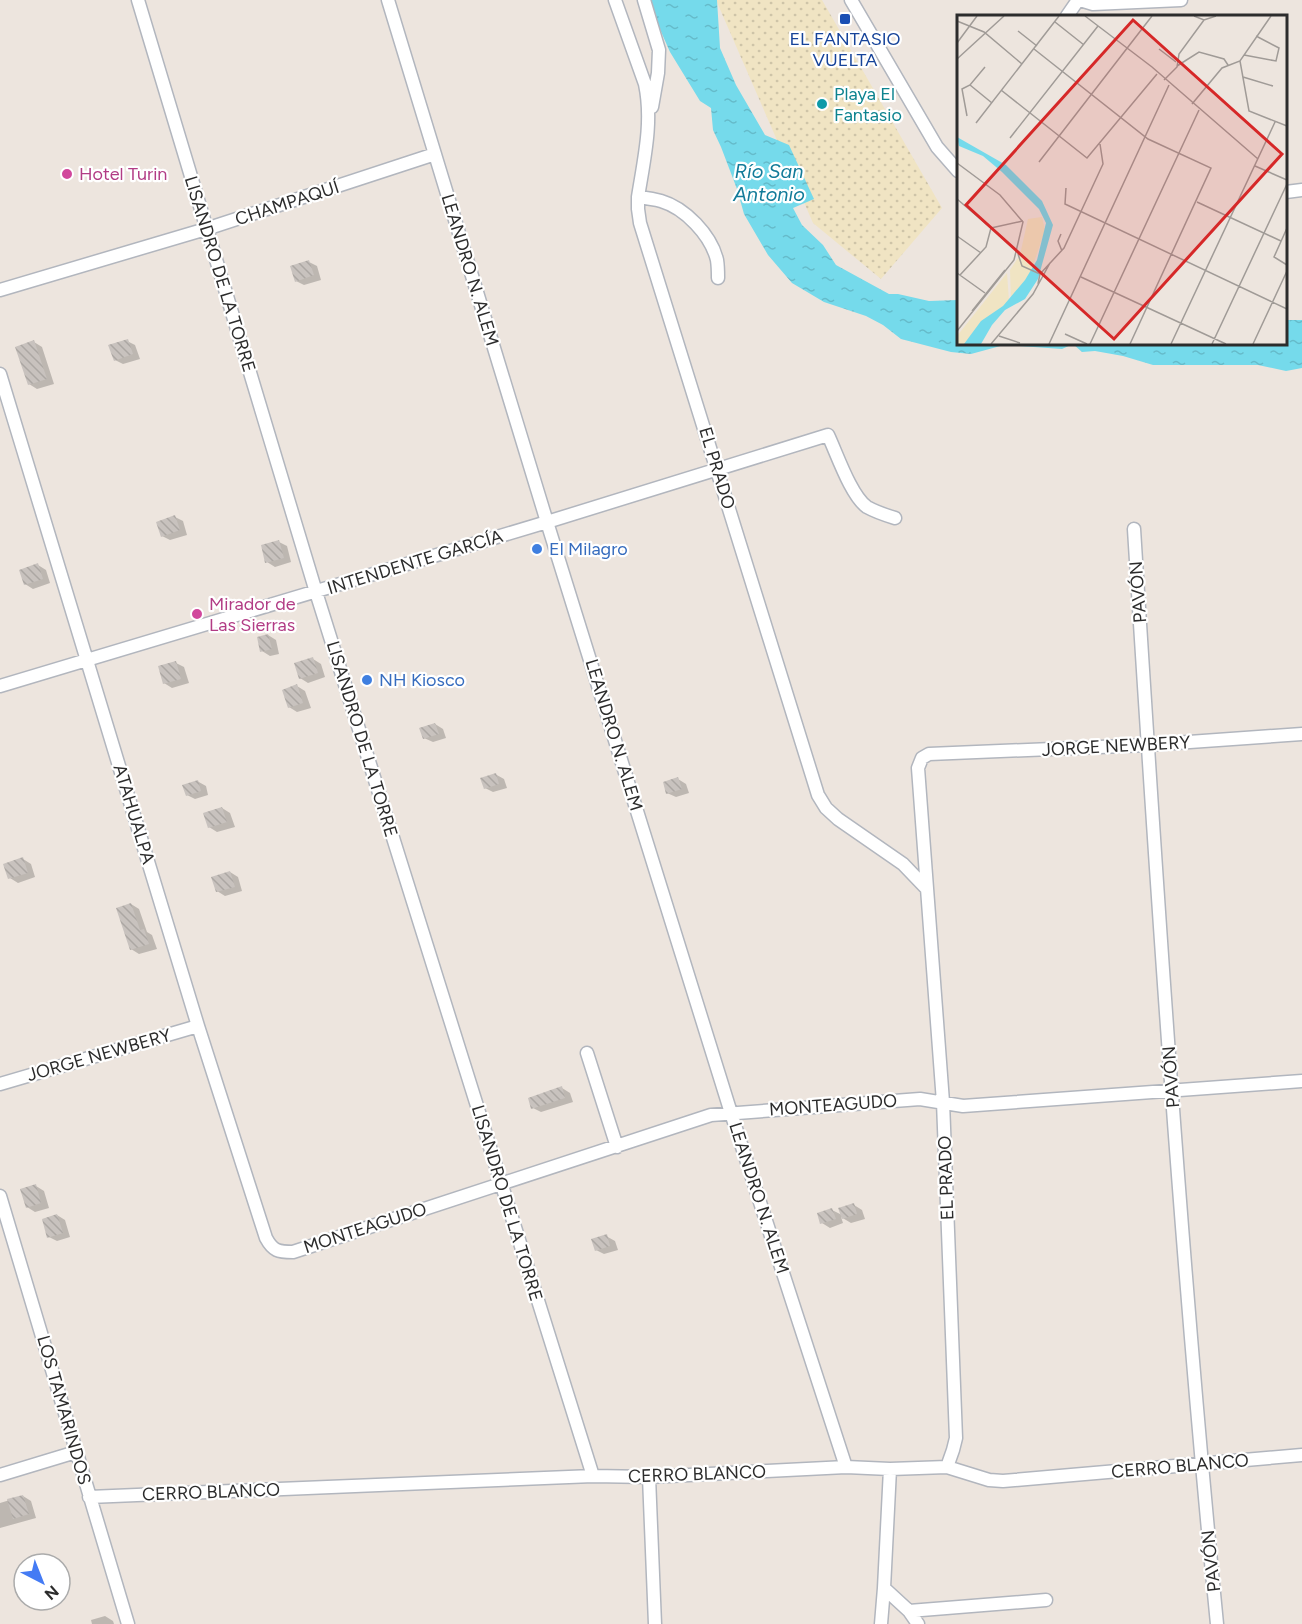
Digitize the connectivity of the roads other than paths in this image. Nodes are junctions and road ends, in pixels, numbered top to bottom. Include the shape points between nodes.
1 (138, 0) edge
2 (388, 0) edge
3 (615, 0) edge
4 (644, 0) edge
5 (851, 0) edge
6 (1079, 0) edge
7 (1181, 0) edge
8 (1068, 15) edge
9 (650, 120) junction
10 (435, 154) junction
11 (957, 170) edge
12 (1302, 190) edge
13 (1287, 192) edge
14 (638, 197) junction
15 (206, 229) junction
16 (718, 278) dead end
17 (0, 290) edge
18 (0, 374) edge
19 (717, 470) junction
20 (895, 518) dead end
21 (547, 522) junction
22 (1134, 529) dead end
23 (316, 592) junction
24 (87, 660) junction
25 (0, 686) edge
26 (1302, 734) edge
27 (1147, 745) junction
28 (929, 754) joint
29 (924, 856) junction
30 (903, 864) junction
31 (927, 889) junction
32 (198, 1026) junction
33 (587, 1053) dead end
34 (1302, 1080) edge
35 (0, 1084) edge
36 (1172, 1090) junction
37 (942, 1102) junction
38 (731, 1113) junction
39 (617, 1147) junction
40 (501, 1185) junction
41 (0, 1196) edge
42 (276, 1250) joint
43 (76, 1452) junction
44 (1302, 1455) edge
45 (1201, 1463) junction
46 (846, 1467) junction
47 (947, 1467) junction
48 (890, 1469) junction
49 (0, 1475) edge
50 (593, 1476) junction
51 (649, 1477) junction
52 (89, 1497) junction
53 (884, 1588) junction
54 (1046, 1600) dead end
55 (909, 1611) junction
56 (128, 1624) edge
57 (655, 1624) edge
58 (881, 1624) edge
59 (918, 1624) edge
60 (1217, 1624) edge

1 - 15 street, LISANDRO DE LA TORRE
2 - 10 street, LEANDRO N. ALEM
3 - 9 street, EL PRADO via 645,84
4 - 9 street via 659,50
5 - 11 street via 937,147
6 - 7 street via 1093,4
6 - 8 street
9 - 14 street, EL PRADO
10 - 15 street, CHAMPAQUÍ
10 - 21 street, LEANDRO N. ALEM
12 - 13 street
14 - 16 street via 662,201 701,229 713,248
14 - 19 street, EL PRADO via 640,223
15 - 17 street, CHAMPAQUÍ
15 - 23 street, LISANDRO DE LA TORRE
18 - 24 street, ATAHUALPA
19 - 20 street, INTENDENTE GARCÍA via 828,435 858,498 866,506
19 - 21 street, INTENDENTE GARCÍA
19 - 30 street, EL PRADO via 818,795 838,819
21 - 23 street, INTENDENTE GARCÍA
21 - 38 street, LEANDRO N. ALEM
22 - 27 street, PAVÓN
23 - 24 street, INTENDENTE GARCÍA
23 - 40 street, LISANDRO DE LA TORRE
24 - 25 street, INTENDENTE GARCÍA
24 - 32 street, ATAHUALPA
26 - 27 street, JORGE NEWBERY
27 - 28 street, JORGE NEWBERY
27 - 36 street, PAVÓN
28 - 29 street, EL PRADO via 922,758 918,768
29 - 30 street
29 - 31 street, EL PRADO
30 - 31 street, EL PRADO
31 - 37 street, EL PRADO
32 - 35 street, JORGE NEWBERY
32 - 42 street, ATAHUALPA via 266,1238
33 - 39 street
34 - 36 street, MONTEAGUDO
36 - 37 street, MONTEAGUDO via 963,1106
36 - 45 street, PAVÓN
37 - 38 street, MONTEAGUDO via 920,1099
37 - 47 street, EL PRADO via 956,1438
38 - 39 street, MONTEAGUDO via 711,1115
38 - 46 street, LEANDRO N. ALEM
39 - 40 street, MONTEAGUDO
40 - 42 street, MONTEAGUDO via 292,1252
40 - 50 street, LISANDRO DE LA TORRE
41 - 43 street, LOS TAMARINDOS
43 - 49 street
43 - 52 street, LOS TAMARINDOS
44 - 45 street, CERRO BLANCO
45 - 47 street, CERRO BLANCO via 1003,1481
45 - 60 street, PAVÓN
46 - 48 street, CERRO BLANCO
46 - 51 street, CERRO BLANCO
47 - 48 street, CERRO BLANCO
48 - 53 street
50 - 51 street, CERRO BLANCO
50 - 52 street, CERRO BLANCO
51 - 57 street
52 - 56 street, LOS TAMARINDOS
53 - 55 street
53 - 58 street
54 - 55 street
55 - 59 street

